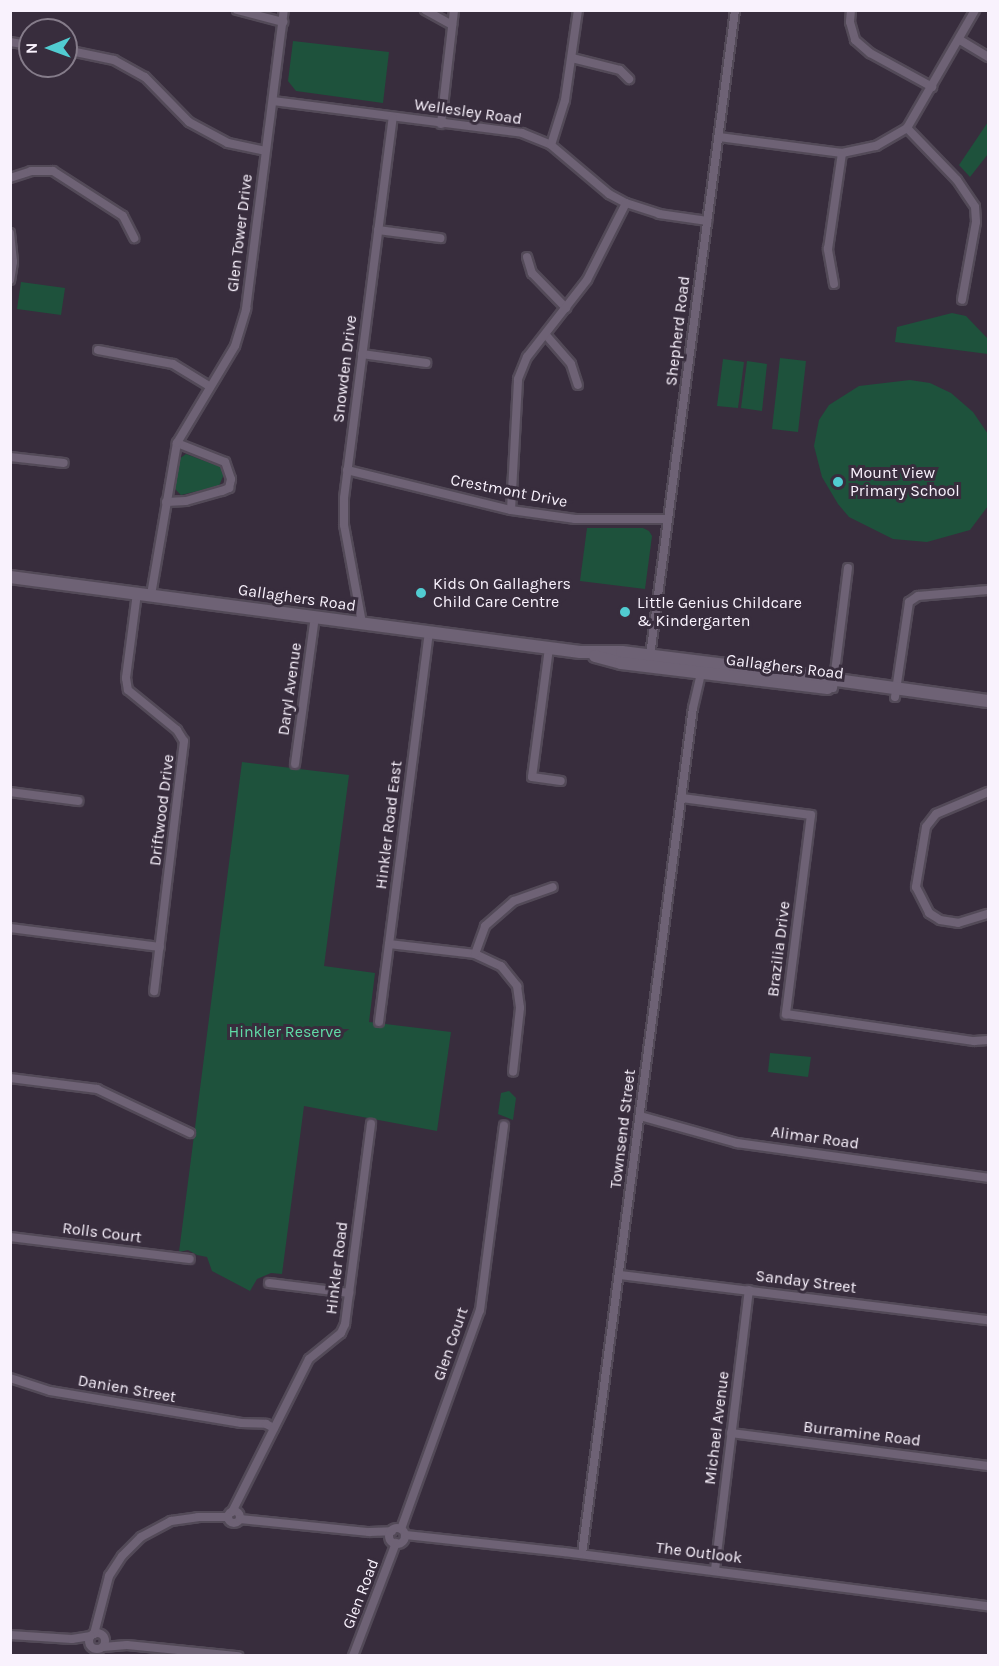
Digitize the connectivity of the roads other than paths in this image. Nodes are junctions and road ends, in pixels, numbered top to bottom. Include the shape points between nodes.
1 (237, 10) edge
2 (284, 10) edge
3 (425, 10) edge
4 (454, 10) edge
5 (578, 10) edge
6 (735, 10) edge
7 (851, 10) edge
8 (975, 10) edge
9 (283, 22) junction
10 (452, 25) junction
11 (960, 40) junction
12 (78, 52) edge
13 (988, 57) edge
14 (572, 58) junction
15 (629, 79) dead end
16 (932, 87) junction
17 (273, 101) junction
18 (393, 118) junction
19 (441, 124) junction
20 (907, 128) junction
21 (718, 137) junction
22 (551, 145) junction
23 (265, 152) junction
24 (842, 153) junction
25 (10, 178) edge
26 (626, 203) junction
27 (707, 221) junction
28 (378, 230) junction
29 (10, 233) edge
30 (134, 238) dead end
31 (440, 238) dead end
32 (526, 257) dead end
33 (10, 280) edge
34 (834, 284) dead end
35 (962, 300) dead end
36 (566, 308) junction
37 (546, 334) junction
38 (98, 350) dead end
39 (362, 354) junction
40 (426, 363) dead end
41 (578, 385) dead end
42 (209, 386) junction
43 (177, 443) junction
44 (10, 457) edge
45 (64, 464) dead end
46 (347, 470) junction
47 (166, 502) junction
48 (512, 510) junction
49 (668, 519) junction
50 (848, 568) dead end
51 (11, 577) edge
52 (988, 590) edge
53 (137, 593) junction
54 (152, 595) junction
55 (315, 617) junction
56 (363, 623) junction
57 (429, 632) junction
58 (549, 648) junction
59 (649, 661) junction
60 (698, 673) junction
61 (833, 685) junction
62 (896, 693) junction
63 (988, 701) edge
64 (988, 709) edge
65 (295, 764) dead end
66 (561, 781) dead end
67 (10, 792) edge
68 (988, 792) edge
69 (682, 798) junction
70 (78, 801) dead end
71 (553, 887) dead end
72 (988, 914) edge
73 (10, 928) edge
74 (389, 944) junction
75 (160, 947) junction
76 (475, 954) junction
77 (154, 991) dead end
78 (379, 1022) dead end
79 (988, 1040) edge
80 (513, 1072) dead end
81 (10, 1078) edge
82 (640, 1116) junction
83 (371, 1124) dead end
84 (504, 1126) dead end
85 (190, 1133) dead end
86 (988, 1178) edge
87 (10, 1237) edge
88 (190, 1259) dead end
89 (620, 1275) junction
90 (269, 1283) dead end
91 (749, 1290) junction
92 (349, 1293) junction
93 (988, 1320) edge
94 (10, 1378) edge
95 (273, 1431) junction
96 (731, 1432) junction
97 (988, 1466) edge
98 (235, 1515) junction
99 (397, 1536) junction
100 (582, 1554) junction
101 (714, 1570) junction
102 (988, 1606) edge
103 (10, 1635) edge
104 (97, 1644) edge
105 (238, 1656) edge
106 (353, 1656) edge

1 - 9 street
2 - 9 street, Glen Tower Drive
3 - 10 street
4 - 10 street
5 - 14 street
6 - 21 street, Shepherd Road
7 - 16 street via 855,40 870,53
8 - 11 street
9 - 17 street, Glen Tower Drive
10 - 19 street
11 - 13 street
11 - 16 street
12 - 23 street via 114,60 145,77 189,122 228,143
14 - 15 street via 620,70
14 - 22 street via 565,100
16 - 20 street
17 - 18 street, Wellesley Road
17 - 23 street, Glen Tower Drive
18 - 19 street, Wellesley Road
18 - 28 street, Snowden Drive
19 - 22 street, Wellesley Road via 522,134
20 - 24 street via 876,146
20 - 35 street via 963,187 975,207 976,222
21 - 24 street
21 - 27 street, Shepherd Road
22 - 26 street, Wellesley Road via 609,194
23 - 42 street, Glen Tower Drive via 246,309 235,346
24 - 34 street via 828,249
25 - 30 street via 31,171 53,171 123,216
26 - 27 street, Wellesley Road via 659,214
26 - 36 street via 586,280
27 - 49 street, Shepherd Road
28 - 31 street
28 - 39 street, Snowden Drive
29 - 33 street
32 - 36 street via 532,273
36 - 37 street
37 - 41 street via 571,364
37 - 48 street via 527,357 518,379
38 - 42 street via 161,360
39 - 40 street
39 - 46 street, Snowden Drive
42 - 43 street, Glen Tower Drive
43 - 47 street, Glen Tower Drive
43 - 47 street via 225,462 231,479 229,488 222,491
44 - 45 street
46 - 48 street, Crestmont Drive
46 - 56 street, Snowden Drive via 344,525
47 - 54 street, Glen Tower Drive
48 - 49 street, Crestmont Drive via 574,519
49 - 59 street, Shepherd Road
50 - 61 street
51 - 53 street, Gallaghers Road
52 - 62 street via 918,596 909,602
53 - 54 street, Gallaghers Road
53 - 75 street, Driftwood Drive via 126,678 128,690 177,730 184,741
54 - 55 street, Gallaghers Road
55 - 56 street, Gallaghers Road
55 - 65 street, Daryl Avenue
56 - 57 street, Gallaghers Road
57 - 58 street, Gallaghers Road
57 - 74 street, Hinkler Road East
58 - 59 street, Gallaghers Road
58 - 66 street via 532,777
59 - 60 street, Gallaghers Road
59 - 61 street, Gallaghers Road
60 - 61 street, Gallaghers Road
60 - 69 street, Townsend Street
61 - 62 street, Gallaghers Road
62 - 63 street, Gallaghers Road
62 - 64 street, Gallaghers Road
67 - 70 street
68 - 72 street via 936,814 926,827 916,887 928,913 940,920 958,923
69 - 79 street, Brazilia Drive via 811,815 786,1014
69 - 82 street, Townsend Street
71 - 76 street via 514,901 485,927
73 - 75 street
74 - 76 street
74 - 78 street, Hinkler Road East
75 - 77 street, Driftwood Drive
76 - 80 street via 501,966 517,986 520,1008
81 - 85 street via 97,1089
82 - 86 street, Alimar Road via 737,1143
82 - 89 street, Townsend Street
83 - 92 street, Hinkler Road
84 - 99 street, Glen Court via 480,1310
87 - 88 street, Rolls Court
89 - 91 street, Sanday Street
89 - 100 street, Townsend Street
90 - 92 street
91 - 93 street, Sanday Street
91 - 96 street, Michael Avenue
92 - 95 street, Hinkler Road via 341,1332 309,1359
94 - 95 street, Danien Street via 50,1391
95 - 98 street, Hinkler Road
96 - 97 street, Burramine Road
96 - 101 street, Michael Avenue
98 - 99 street, The Outlook
98 - 104 street via 171,1521 141,1537 110,1573 104,1587
99 - 100 street, The Outlook
99 - 106 street, Glen Road
100 - 101 street, The Outlook
101 - 102 street, The Outlook
103 - 104 street
104 - 105 street

